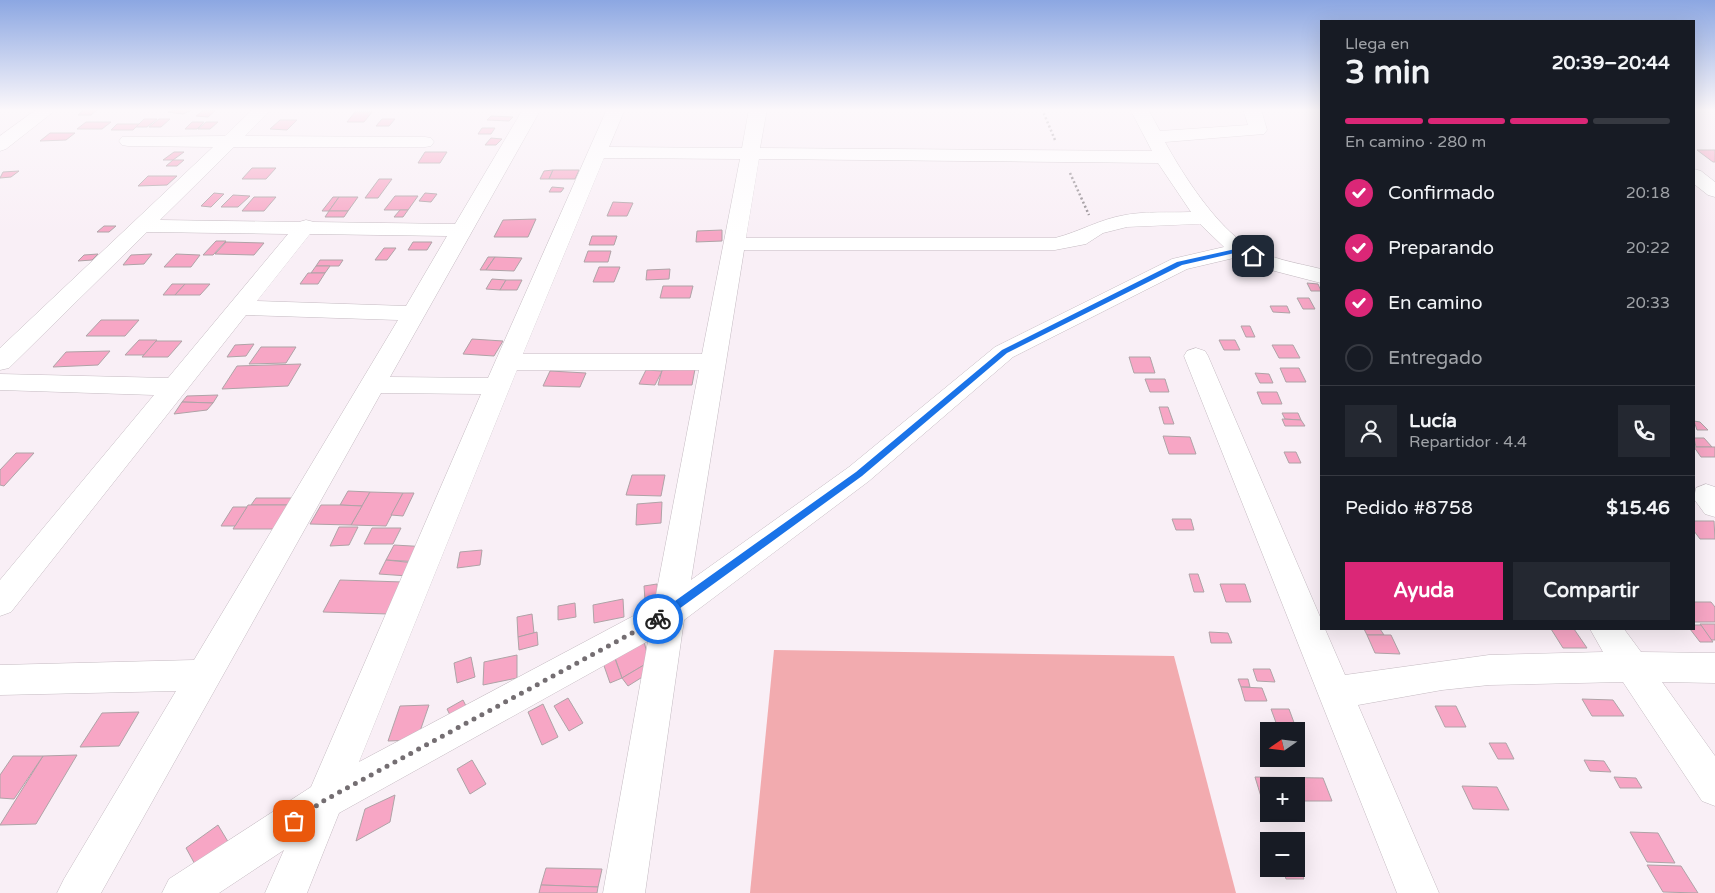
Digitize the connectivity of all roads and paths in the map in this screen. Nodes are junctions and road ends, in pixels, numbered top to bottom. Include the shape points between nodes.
1 (221, 151) edge
2 (508, 151) edge
3 (751, 151) edge
4 (1161, 151) edge
5 (597, 152) joint
6 (750, 154) junction
7 (1164, 157) junction
8 (1695, 176) edge
9 (1715, 191) edge
10 (1205, 218) junction
11 (141, 226) junction
12 (306, 226) junction
13 (462, 230) junction
14 (734, 244) junction
15 (1240, 250) junction
16 (1320, 276) edge
17 (240, 308) junction
18 (414, 313) junction
19 (1196, 356) dead end
20 (0, 362) edge
21 (714, 362) junction
22 (502, 374) junction
23 (0, 382) edge
24 (372, 384) junction
25 (175, 388) junction
26 (0, 603) edge
27 (669, 613) junction
28 (1607, 630) edge
29 (1633, 668) junction
30 (1715, 668) edge
31 (204, 675) junction
32 (0, 680) edge
33 (1334, 690) junction
34 (1715, 788) edge
35 (325, 800) junction
36 (78, 893) edge
37 (183, 893) edge
38 (286, 893) edge
39 (624, 893) edge
40 (1418, 893) edge

1 - 11 street
2 - 13 street
3 - 6 street
4 - 7 street
5 - 6 street
5 - 22 street
6 - 7 street
6 - 14 street
7 - 10 street
8 - 9 street
10 - 14 street via 1126,221 1055,244
10 - 15 street
11 - 12 street
11 - 20 street
12 - 13 street
12 - 17 street
13 - 18 street
14 - 21 street
15 - 16 street via 1267,262
15 - 27 street via 1180,264 1004,352 859,474
17 - 18 street
17 - 25 street
18 - 24 street
19 - 33 street
21 - 22 street
21 - 27 street
22 - 24 street
22 - 35 street
23 - 25 street
24 - 31 street
25 - 26 street
27 - 35 street
27 - 39 street
28 - 29 street
29 - 30 street
29 - 33 street via 1554,668 1457,674 1361,691
29 - 34 street
31 - 32 street
31 - 36 street
33 - 40 street
35 - 37 street
35 - 38 street

